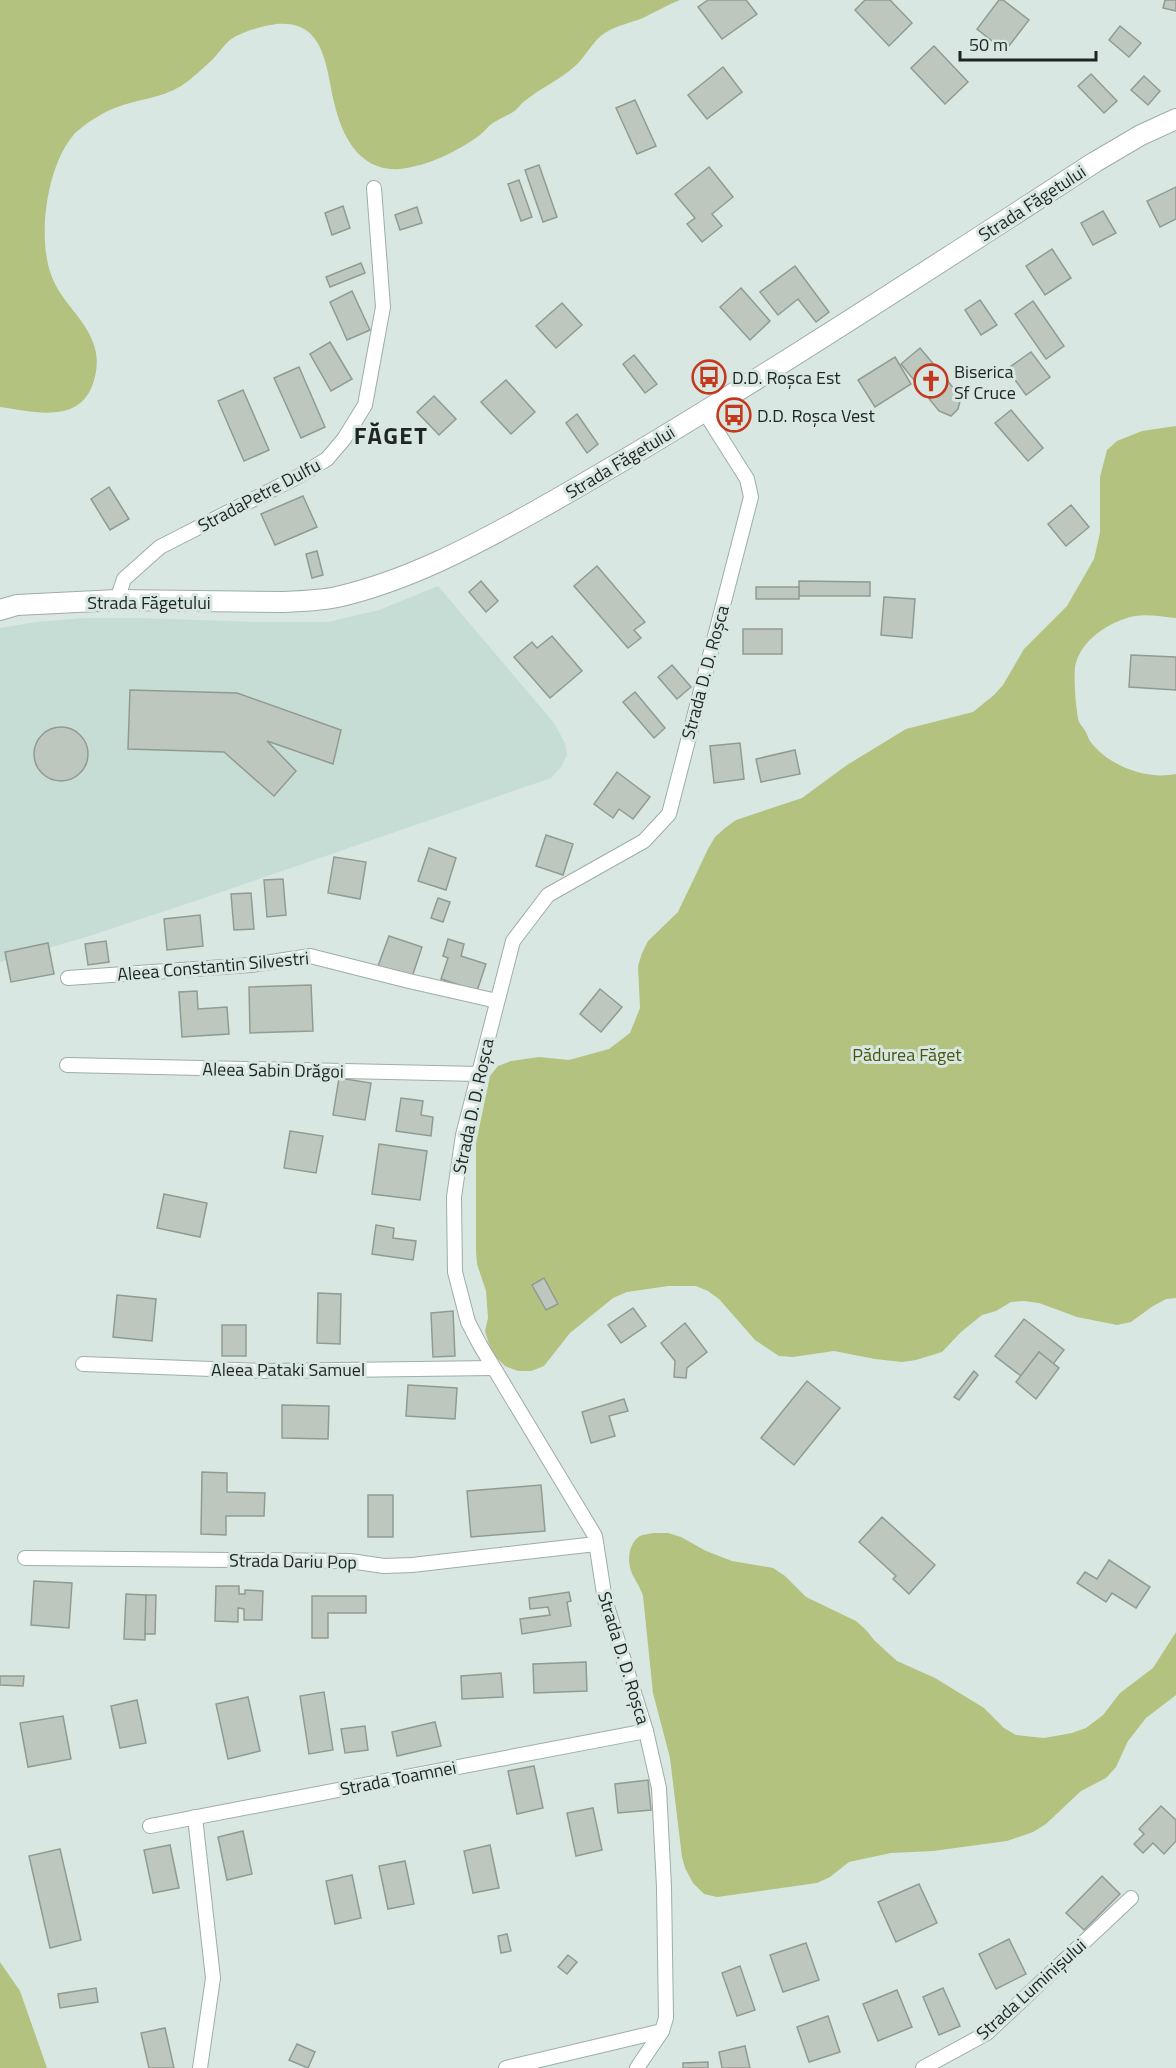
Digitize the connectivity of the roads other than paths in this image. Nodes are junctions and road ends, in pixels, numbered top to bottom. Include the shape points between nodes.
1 (1176, 119) edge
2 (374, 188) dead end
3 (704, 411) junction
4 (117, 600) junction
5 (0, 610) edge
6 (68, 978) dead end
7 (497, 1000) junction
8 (67, 1065) dead end
9 (478, 1074) junction
10 (83, 1364) dead end
11 (493, 1368) junction
12 (596, 1544) junction
13 (25, 1558) dead end
14 (646, 1731) junction
15 (195, 1817) junction
16 (150, 1826) dead end
17 (1131, 1898) dead end
18 (662, 2031) junction
19 (200, 2068) edge
20 (506, 2068) edge
21 (637, 2068) edge
22 (923, 2068) edge

1 - 3 main road, Strada Făgetului via 1095,162 815,344
2 - 4 street, StradaPetre Dulfu via 383,307 365,405 344,439 327,459 299,476 160,546 124,579
3 - 4 main road, Strada Făgetului via 477,543 384,584 334,598 306,601
3 - 7 street, Strada D. D. Roșca via 747,479 751,497 669,814 644,841 548,895 513,941
4 - 5 main road, Strada Făgetului via 17,605
6 - 7 street, Aleea Constantin Silvestri via 251,965 310,956
7 - 9 street, Strada D. D. Roșca
8 - 9 street, Aleea Sabin Drăgoi
9 - 11 street, Strada D. D. Roșca via 463,1135 454,1197 455,1272 468,1322
10 - 11 street, Aleea Pataki Samuel via 263,1371
11 - 12 street, Strada D. D. Roșca via 595,1536
12 - 13 street, Strada Dariu Pop via 384,1566 350,1561
12 - 14 street, Strada D. D. Roșca via 605,1600
14 - 15 street, Strada Toamnei
14 - 18 street, Strada D. D. Roșca via 659,1788 666,2001
15 - 16 street, Strada Toamnei
15 - 19 street via 213,1978
17 - 22 street, Strada Luminișului via 987,2033
18 - 20 street
18 - 21 street, Strada D. D. Roșca

